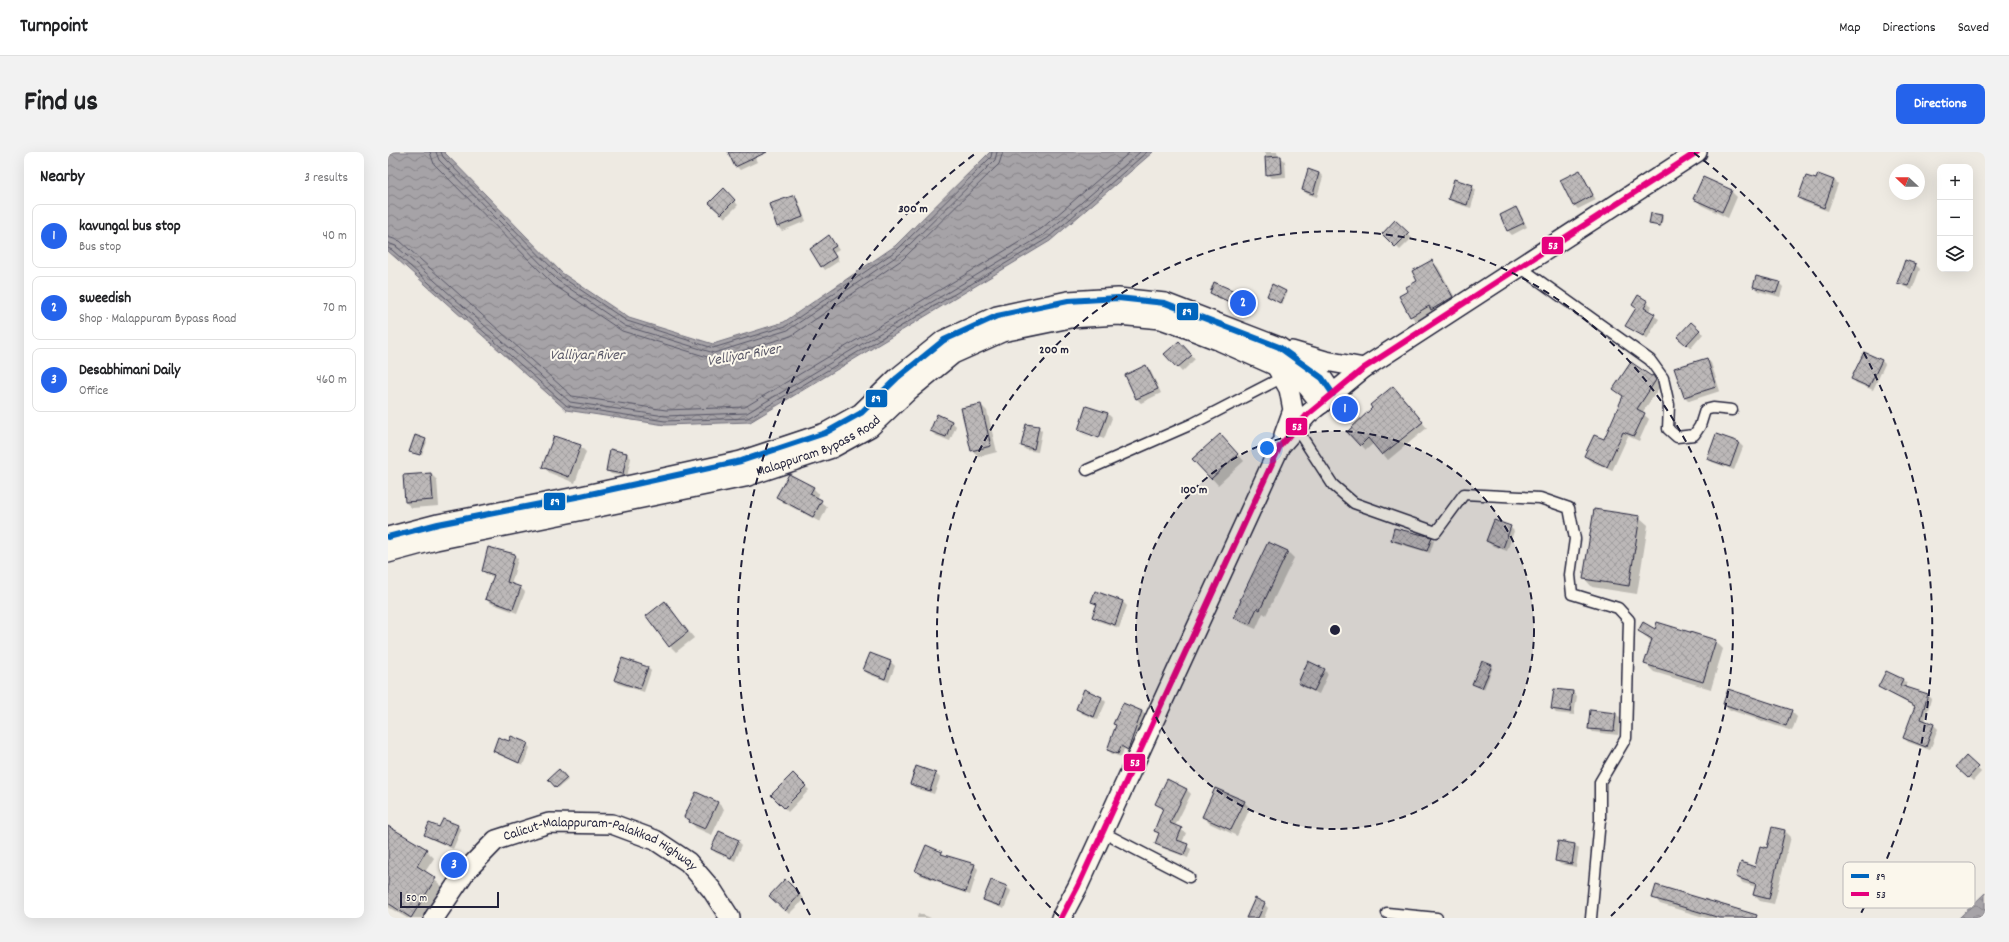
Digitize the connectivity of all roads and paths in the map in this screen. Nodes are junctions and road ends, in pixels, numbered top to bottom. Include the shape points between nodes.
1 (1697, 152) edge
2 (1520, 267) junction
3 (1279, 363) junction
4 (1364, 368) junction
5 (1327, 399) junction
6 (1732, 410) dead end
7 (1296, 428) junction
8 (1280, 446) junction
9 (1088, 470) dead end
10 (388, 537) edge
11 (388, 553) edge
12 (1102, 832) junction
13 (1189, 877) dead end
14 (1387, 913) dead end
15 (434, 918) edge
16 (730, 918) edge
17 (1061, 918) edge
18 (1437, 918) edge
19 (1591, 918) edge

1 - 2 highway
2 - 4 highway
2 - 6 street via 1650,360 1663,378 1669,405 1668,429 1676,437 1694,435 1705,410
3 - 4 highway via 1326,361
3 - 5 highway, Malappuram Bypass Road
3 - 8 highway via 1289,389 1293,410
3 - 9 street via 1192,424
3 - 10 highway, Malappuram Bypass Road via 1165,303 1118,298 1068,301 997,316 944,340 897,378 861,413 825,433 741,461 438,524
3 - 11 highway, Malappuram Bypass Road via 1160,319 1118,315 1070,318 1002,332 953,354 870,427 832,448 745,477 436,540
4 - 5 highway
5 - 7 highway
7 - 8 highway
7 - 19 street via 1333,485 1354,503 1436,532 1464,494 1540,498 1569,508 1575,539 1570,575 1572,594 1618,608 1629,620 1626,738 1600,782 1600,820
8 - 12 highway
12 - 13 street
12 - 17 highway
14 - 18 street
15 - 16 highway, Calicut-Malappuram-Palakkad Highway via 464,872 496,840 549,823 612,824 655,840 688,862 712,890

